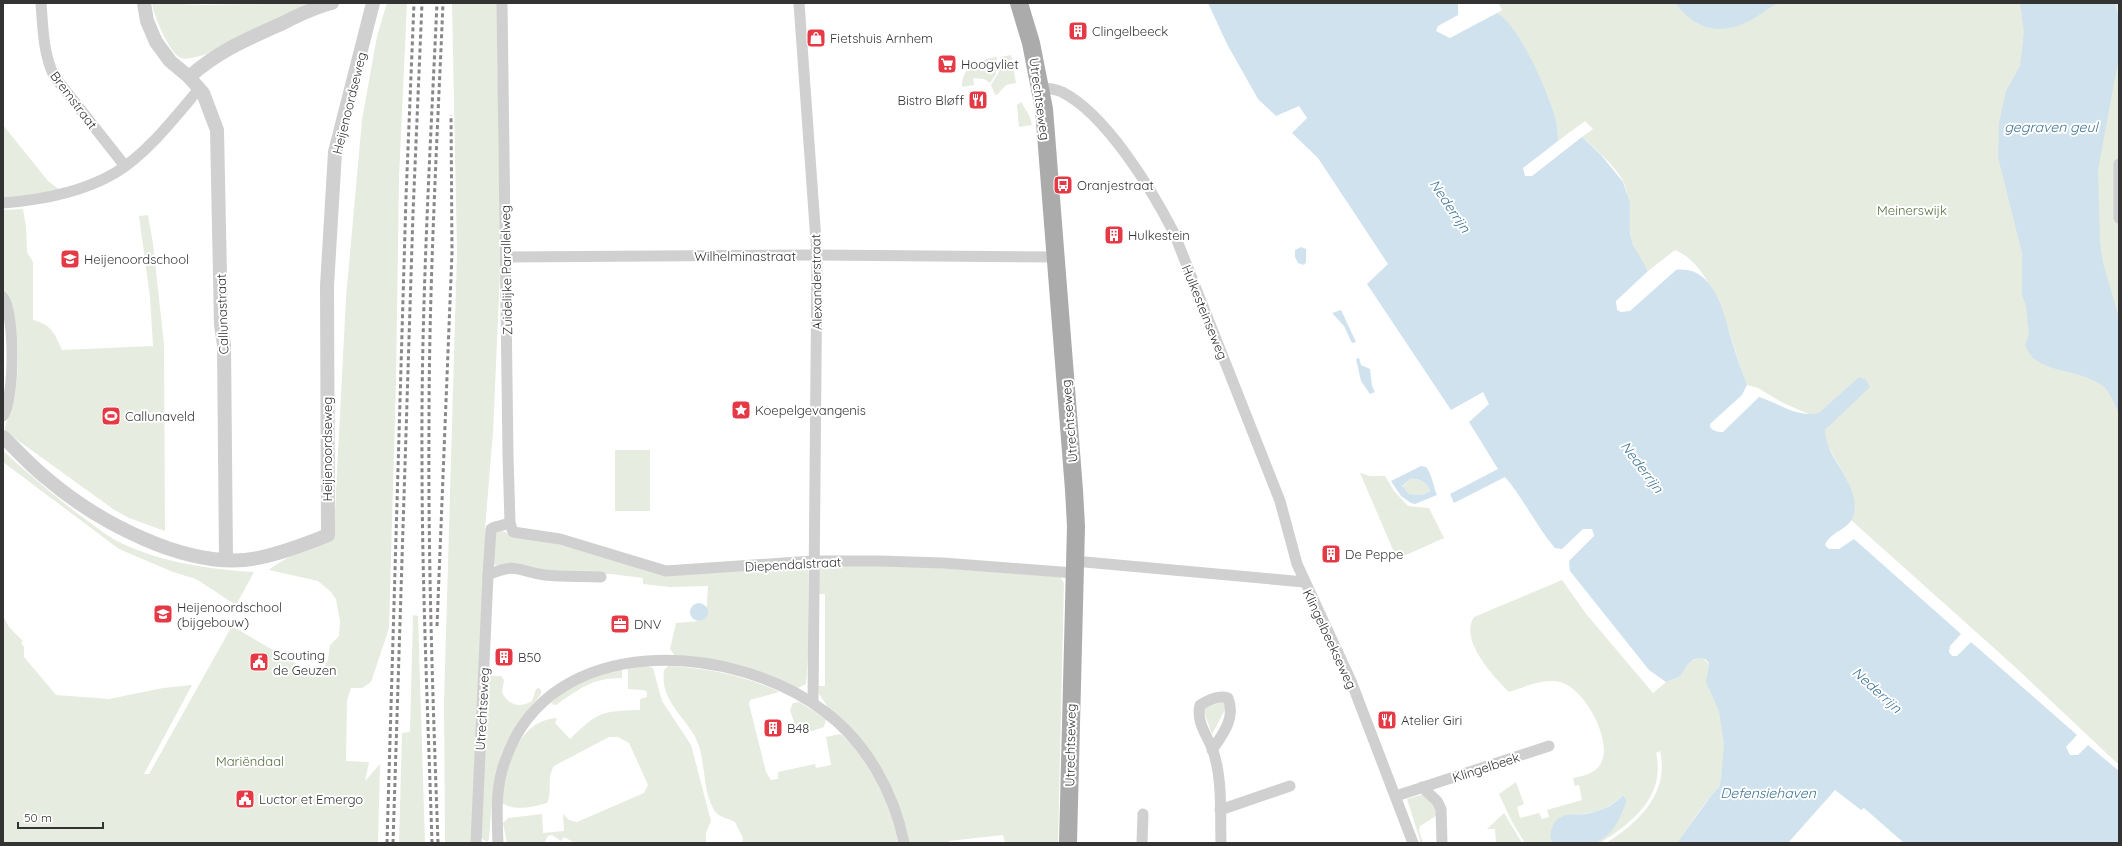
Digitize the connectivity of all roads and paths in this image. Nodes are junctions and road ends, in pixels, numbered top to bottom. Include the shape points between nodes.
1 (41, 3) edge
2 (144, 3) edge
3 (332, 3) edge
4 (373, 3) edge
5 (502, 3) edge
6 (799, 3) edge
7 (1019, 3) edge
8 (189, 77) junction
9 (1041, 88) junction
10 (200, 89) junction
11 (2119, 164) edge
12 (125, 166) junction
13 (3, 204) edge
14 (2119, 218) edge
15 (817, 255) junction
16 (507, 257) junction
17 (1056, 257) junction
18 (3, 297) edge
19 (3, 416) edge
20 (3, 437) edge
21 (510, 523) junction
22 (226, 559) junction
23 (813, 561) junction
24 (1074, 567) junction
25 (488, 575) junction
26 (600, 577) dead end
27 (1304, 582) junction
28 (813, 703) junction
29 (1549, 746) dead end
30 (1212, 750) dead end
31 (1290, 786) dead end
32 (1422, 787) junction
33 (1396, 796) junction
34 (1220, 810) junction
35 (1143, 814) dead end
36 (476, 843) edge
37 (498, 843) edge
38 (904, 843) edge
39 (1068, 843) edge
40 (1142, 843) edge
41 (1222, 843) edge
42 (1413, 843) edge
43 (1442, 843) edge

1 - 12 street, Bremstraat via 44,50 54,76
2 - 8 street, Callunastraat via 156,42 170,62
3 - 8 street via 223,50
4 - 22 street, Heijenoordseweg via 335,152 327,286 328,535 258,558
5 - 16 street, Zuidelijke Parallelweg
6 - 15 street, Alexanderstraat
7 - 9 main road, Utrechtseweg via 1032,43
8 - 10 street, Callunastraat
9 - 17 main road, Utrechtseweg
9 - 27 street, Hulkesteinseweg via 1066,94 1101,125 1133,163 1164,214 1280,501
10 - 12 street via 167,127
10 - 22 street, Callunastraat via 211,110 217,130 221,325 224,345
11 - 14 street
12 - 13 street via 96,182 62,195
15 - 16 street, Wilhelminastraat
15 - 17 street, Wilhelminastraat
15 - 23 street, Alexanderstraat
16 - 21 street, Zuidelijke Parallelweg
17 - 24 main road, Utrechtseweg via 1074,490
18 - 19 street via 6,301 10,333 12,379
20 - 22 street, Heijenoordseweg via 45,478 105,520 174,551
21 - 23 street, Diependalstraat via 513,532 560,539 666,571
21 - 25 street, Utrechtseweg via 492,529 489,538
23 - 24 street, Diependalstraat
23 - 28 street, Alexanderstraat
24 - 27 street, Klingelbeekseweg
24 - 39 main road, Utrechtseweg
25 - 26 street via 519,567 543,575
25 - 36 street, Utrechtseweg
27 - 33 street, Klingelbeekseweg via 1346,668
28 - 37 street, Utrechtseweg via 761,678 699,662 643,662 607,667 570,681 543,701 527,719 509,749 498,781
28 - 38 street, Utrechtseweg via 840,725 868,756 898,816
29 - 32 street, Klingelbeek
30 - 34 street via 1219,780
31 - 34 street
32 - 33 street, Klingelbeek
32 - 43 street via 1437,801 1441,809
33 - 42 street, Klingelbeekseweg
34 - 41 street
35 - 40 street

